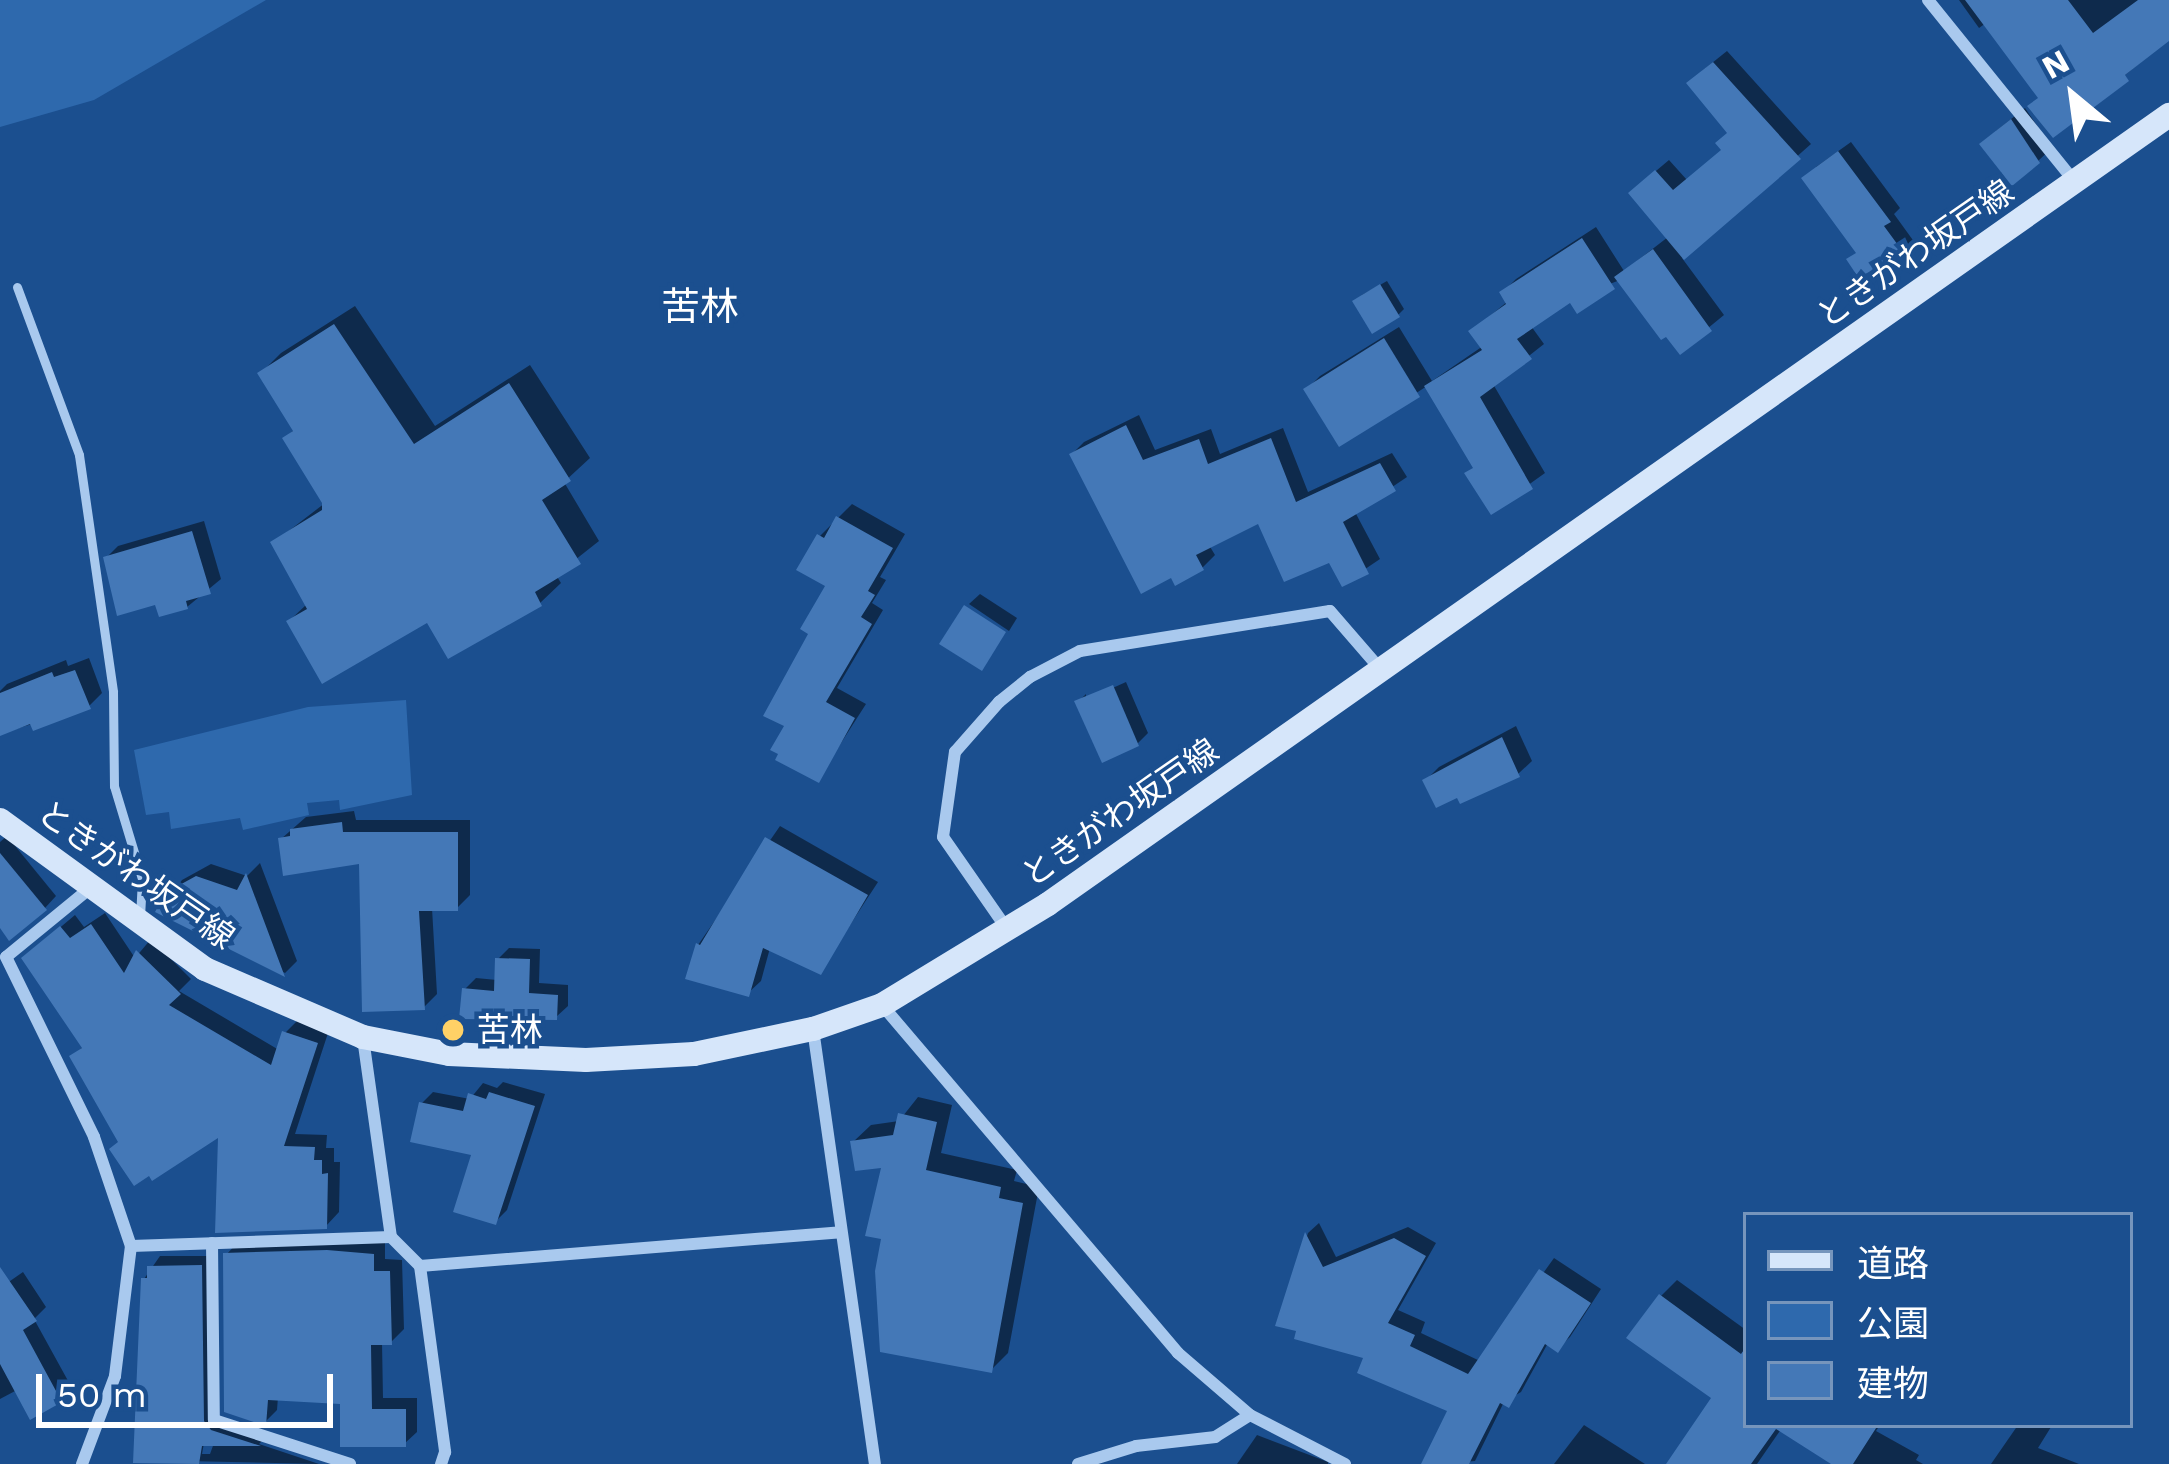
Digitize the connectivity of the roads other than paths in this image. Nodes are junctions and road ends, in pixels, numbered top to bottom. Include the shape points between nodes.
1 (1928, 0) edge
2 (2169, 116) edge
3 (2074, 182) junction
4 (17, 287) dead end
5 (1382, 671) junction
6 (0, 820) edge
7 (89, 889) junction
8 (139, 926) junction
9 (1007, 930) junction
10 (882, 1005) junction
11 (813, 1029) junction
12 (363, 1036) junction
13 (841, 1232) junction
14 (391, 1237) junction
15 (212, 1243) junction
16 (131, 1246) junction
17 (420, 1266) junction
18 (1250, 1415) junction
19 (82, 1464) edge
20 (350, 1464) edge
21 (442, 1464) edge
22 (875, 1464) edge
23 (1078, 1464) edge
24 (1345, 1464) edge

1 - 3 street
2 - 3 main road, ときがわ坂戸線
3 - 5 main road, ときがわ坂戸線
4 - 8 lane via 79,454 113,692 114,786 142,879
5 - 9 main road, ときがわ坂戸線
5 - 9 street via 1330,610 1080,651 1030,677 955,752 944,837
6 - 7 main road, ときがわ坂戸線
7 - 8 main road, ときがわ坂戸線
7 - 16 street via 6,957 94,1137
8 - 12 main road, ときがわ坂戸線 via 206,969
9 - 10 main road, ときがわ坂戸線
10 - 11 main road, ときがわ坂戸線
10 - 18 street via 1178,1354
11 - 12 main road, ときがわ坂戸線 via 694,1054 586,1060 449,1054
11 - 13 street
12 - 14 street
13 - 17 street
13 - 22 street
14 - 15 street
14 - 17 street
15 - 16 street
15 - 20 street via 214,1420
16 - 19 street via 115,1376
17 - 21 street
18 - 23 street via 1215,1437 1136,1446
18 - 24 street

